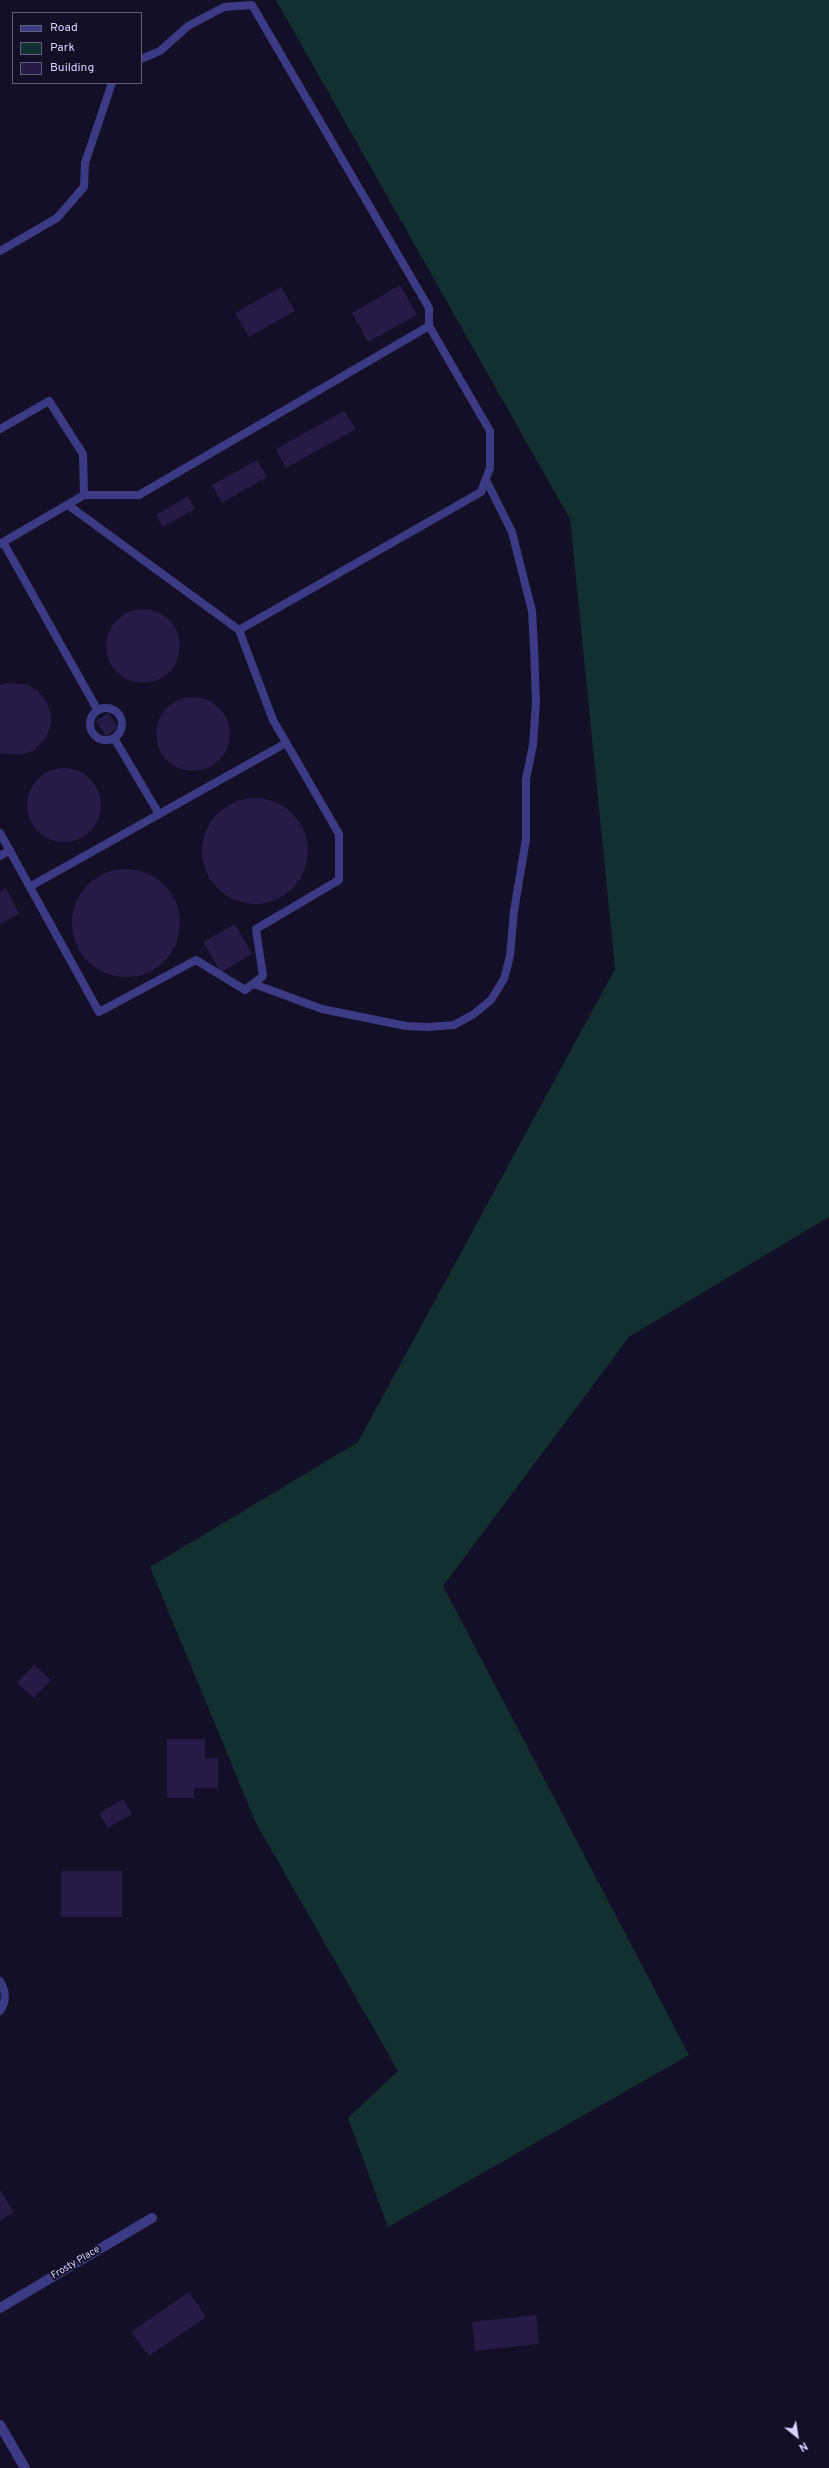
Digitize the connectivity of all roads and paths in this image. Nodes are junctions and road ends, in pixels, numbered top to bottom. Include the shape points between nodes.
1 (142, 59) edge
2 (112, 84) edge
3 (0, 251) edge
4 (429, 326) junction
5 (0, 429) edge
6 (486, 480) junction
7 (84, 495) junction
8 (68, 505) junction
9 (2, 543) edge
10 (239, 630) junction
11 (97, 710) junction
12 (114, 738) junction
13 (286, 743) junction
14 (159, 814) junction
15 (0, 833) edge
16 (10, 850) junction
17 (0, 856) edge
18 (30, 886) junction
19 (254, 984) junction
20 (0, 1981) edge
21 (0, 2011) edge
22 (152, 2218) dead end
23 (0, 2308) edge
24 (0, 2425) edge
25 (25, 2468) edge

1 - 4 lane via 160,50 188,26 224,7 252,5 429,308
2 - 3 lane via 85,163 84,187 57,218
4 - 6 lane via 490,431 490,468
4 - 7 lane via 139,495
5 - 7 lane via 49,401 83,454
6 - 10 lane via 481,492
6 - 19 lane via 512,532 532,611 536,702 533,745 526,779 526,839 514,911 510,956 504,978 491,1000 474,1014 454,1025 428,1027 406,1026 322,1009
7 - 8 lane
8 - 9 lane
8 - 10 lane
9 - 11 lane
10 - 13 lane via 273,720
11 - 12 lane via 90,720 92,732 102,740
11 - 12 lane via 110,708 120,715 122,728
12 - 14 lane
13 - 14 lane
13 - 19 lane via 339,834 339,880 256,928 263,976
14 - 18 lane
15 - 16 lane
16 - 17 lane
16 - 18 lane
18 - 19 lane via 100,1012 196,960 245,990
20 - 21 lane via 5,2001
22 - 23 street, Frosty Place
24 - 25 street

